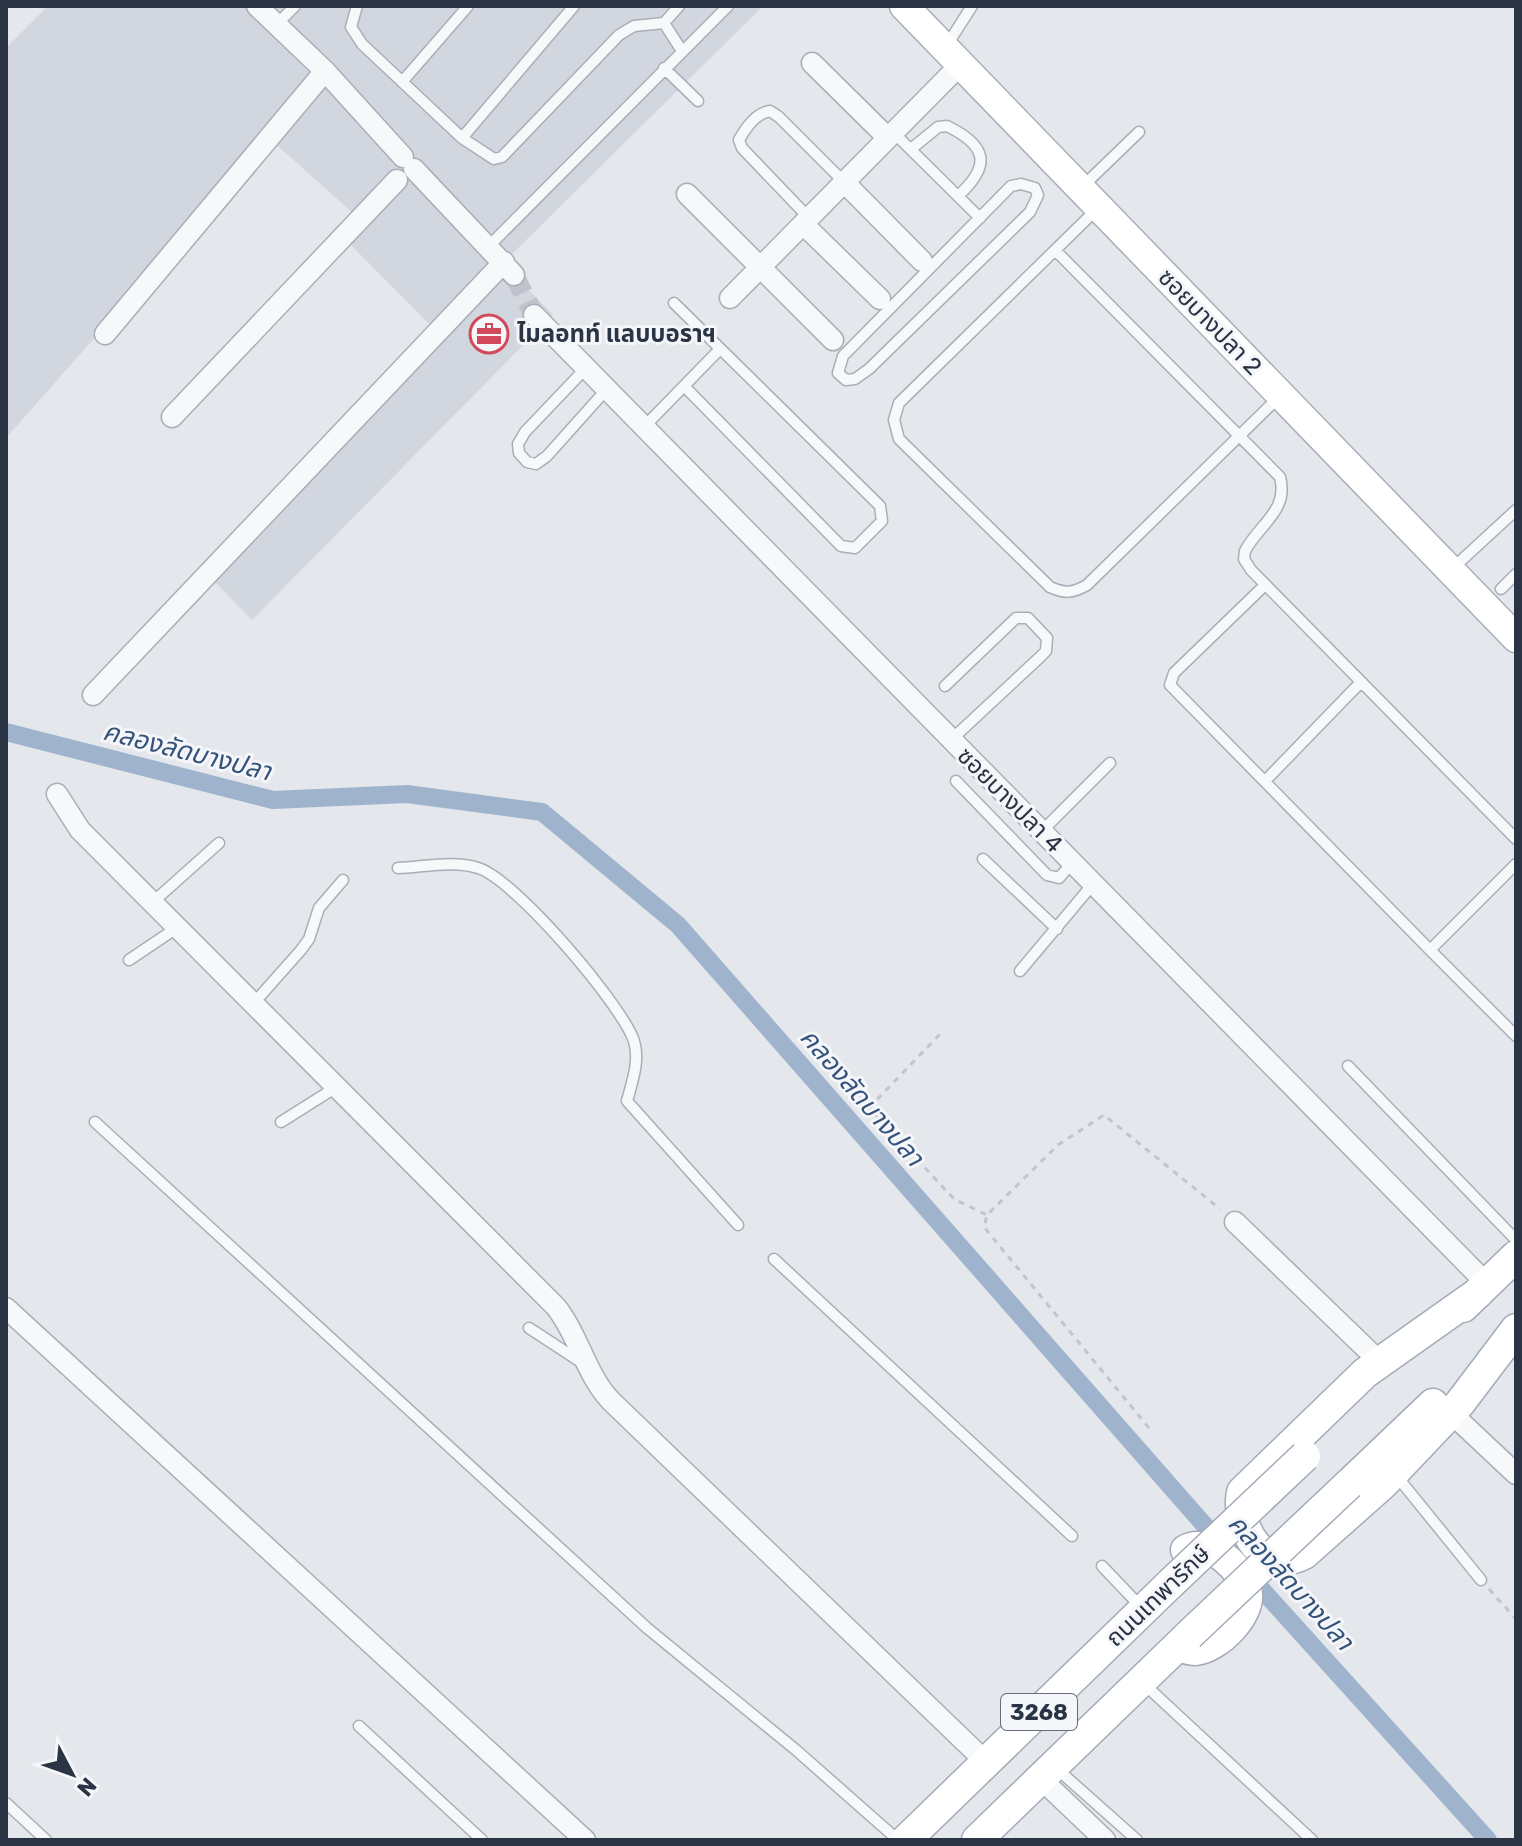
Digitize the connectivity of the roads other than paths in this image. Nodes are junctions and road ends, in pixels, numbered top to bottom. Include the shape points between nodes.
1 (257, 6) edge
2 (295, 6) edge
3 (357, 6) edge
4 (574, 6) edge
5 (679, 6) edge
6 (728, 6) edge
7 (904, 6) edge
8 (972, 6) edge
9 (465, 7) edge
10 (664, 23) junction
11 (276, 25) junction
12 (682, 51) junction
13 (953, 56) junction
14 (812, 63) dead end
15 (664, 68) junction
16 (325, 71) junction
17 (402, 82) junction
18 (698, 101) dead end
19 (1139, 132) dead end
20 (891, 135) junction
21 (462, 138) junction
22 (911, 149) junction
23 (405, 169) junction
24 (844, 182) junction
25 (687, 194) dead end
26 (958, 196) junction
27 (1090, 198) junction
28 (980, 218) junction
29 (806, 221) junction
30 (489, 246) junction
31 (1055, 250) junction
32 (922, 261) dead end
33 (761, 265) junction
34 (730, 298) dead end
35 (880, 299) dead end
36 (674, 303) dead end
37 (534, 315) tunnel mouth
38 (105, 334) dead end
39 (833, 340) dead end
40 (720, 349) junction
41 (585, 369) junction
42 (685, 387) junction
43 (606, 390) junction
44 (1280, 395) junction
45 (172, 417) dead end
46 (643, 428) junction
47 (1238, 437) junction
48 (1516, 510) edge
49 (1451, 571) junction
50 (1516, 574) edge
51 (1265, 585) junction
52 (1501, 589) dead end
53 (1516, 638) edge
54 (1361, 682) junction
55 (945, 686) dead end
56 (93, 695) dead end
57 (951, 740) junction
58 (1110, 763) dead end
59 (1266, 780) junction
60 (956, 781) dead end
61 (57, 794) dead end
62 (1041, 832) junction
63 (1516, 839) edge
64 (219, 843) dead end
65 (983, 859) dead end
66 (1072, 863) junction
67 (1516, 864) edge
68 (398, 868) dead end
69 (343, 880) dead end
70 (1093, 884) junction
71 (153, 902) junction
72 (178, 927) junction
73 (1057, 929) junction
74 (1430, 950) junction
75 (129, 960) dead end
76 (1020, 971) dead end
77 (254, 1003) junction
78 (1516, 1036) edge
79 (1348, 1066) dead end
80 (338, 1086) junction
81 (95, 1122) dead end
82 (281, 1122) dead end
83 (1235, 1222) road end
84 (738, 1225) dead end
85 (1516, 1240) edge
86 (1516, 1256) edge
87 (774, 1259) dead end
88 (1482, 1288) junction
89 (6, 1308) edge
90 (1516, 1327) edge
91 (529, 1328) dead end
92 (1380, 1362) junction
93 (590, 1367) junction
94 (1451, 1413) junction
95 (1394, 1473) junction
96 (1516, 1474) edge
97 (1072, 1536) dead end
98 (1102, 1566) dead end
99 (1481, 1580) road end
100 (1157, 1596) junction
101 (1184, 1641) junction
102 (1142, 1681) junction
103 (359, 1726) dead end
104 (987, 1763) junction
105 (1048, 1773) junction
106 (6, 1803) edge
107 (46, 1840) edge
108 (482, 1840) edge
109 (585, 1840) edge
110 (898, 1840) edge
111 (906, 1840) edge
112 (977, 1840) edge
113 (1105, 1840) edge
114 (1137, 1840) edge
115 (1312, 1840) edge

1 - 11 street
2 - 11 lane
3 - 17 lane via 351,27
4 - 21 lane
5 - 10 lane
6 - 12 lane
7 - 13 street, ซอยบางปลา 2
8 - 13 lane
9 - 17 lane
10 - 12 lane
10 - 21 lane via 634,26 619,35 502,157 489,158
11 - 16 street
12 - 15 lane
13 - 20 street
13 - 27 street, ซอยบางปลา 2
14 - 20 street
15 - 18 lane
15 - 30 lane
16 - 23 street
16 - 38 street
17 - 21 lane
19 - 27 lane
20 - 22 lane
20 - 24 street
22 - 26 lane
22 - 26 lane via 938,127 947,126 979,150 981,172
23 - 30 street
23 - 45 street
24 - 29 street
24 - 29 lane via 779,117 762,112 744,131 742,148
24 - 32 street
25 - 33 street
26 - 28 lane
27 - 31 lane
27 - 44 street, ซอยบางปลา 2
28 - 28 lane via 843,356 838,373 846,380 869,369 1030,212 1038,195 1030,185 1011,186
29 - 33 street
29 - 35 street
30 - 56 street via 509,269
31 - 47 lane
31 - 47 lane via 899,403 894,420 899,439 1050,587 1063,593 1087,585
33 - 34 street
33 - 39 street
36 - 40 lane
37 - 41 street, ซอยบางปลา 4
40 - 42 lane
40 - 42 lane via 880,506 882,521 855,548 841,546
41 - 43 street, ซอยบางปลา 4
41 - 43 lane via 525,432 518,444 527,462 536,464 547,456
42 - 46 lane
43 - 46 street, ซอยบางปลา 4
44 - 47 lane
44 - 49 street, ซอยบางปลา 2
46 - 57 street, ซอยบางปลา 4
47 - 51 lane via 1280,477 1283,491 1279,508 1245,551 1244,559
48 - 49 lane
49 - 53 street, ซอยบางปลา 2
50 - 52 lane
51 - 54 lane
51 - 59 lane via 1169,679 1177,694
54 - 59 lane
54 - 63 lane
55 - 57 lane via 1016,618 1028,618 1047,638 1046,651
57 - 62 street, ซอยบางปลา 4
58 - 62 lane
59 - 74 lane
60 - 66 lane via 1047,875 1059,878
61 - 71 street via 80,830
62 - 66 street, ซอยบางปลา 4
64 - 71 lane
65 - 73 lane
66 - 70 street, ซอยบางปลา 4
67 - 74 lane
68 - 84 lane via 477,867 506,885 564,944 630,1031 636,1067 627,1101
69 - 77 lane via 319,908 309,939
70 - 73 lane
70 - 88 street, ซอยบางปลา 4
71 - 72 street
72 - 75 lane
72 - 77 street
73 - 76 lane
74 - 78 lane
77 - 80 street
79 - 85 lane
80 - 82 lane
80 - 93 street via 556,1307
81 - 110 lane via 647,1628
83 - 92 street
86 - 88 main road, ถนนเทพารักษ์ / 3268
87 - 97 lane
88 - 92 main road
88 - 100 main road, ถนนเทพารักษ์ / 3268, bridge
89 - 109 street
90 - 94 main road
90 - 101 main road, ถนนเทพารักษ์ / 3268, bridge
91 - 93 lane
92 - 95 main road via 1242,1492 1240,1519 1253,1543 1277,1559 1291,1561
93 - 104 street via 600,1390 641,1431
94 - 95 main road
94 - 96 street
95 - 99 lane
98 - 100 lane
100 - 101 main road via 1161,1574 1195,1545 1211,1548 1245,1583 1242,1616 1220,1638 1194,1650
100 - 104 main road, ถนนเทพารักษ์ / 3268
101 - 102 main road, ถนนเทพารักษ์ / 3268
102 - 105 main road, ถนนเทพารักษ์ / 3268
102 - 115 lane
103 - 108 lane
104 - 111 main road, ถนนเทพารักษ์ / 3268
105 - 112 main road, ถนนเทพารักษ์ / 3268
105 - 113 street
105 - 114 lane
106 - 107 lane

